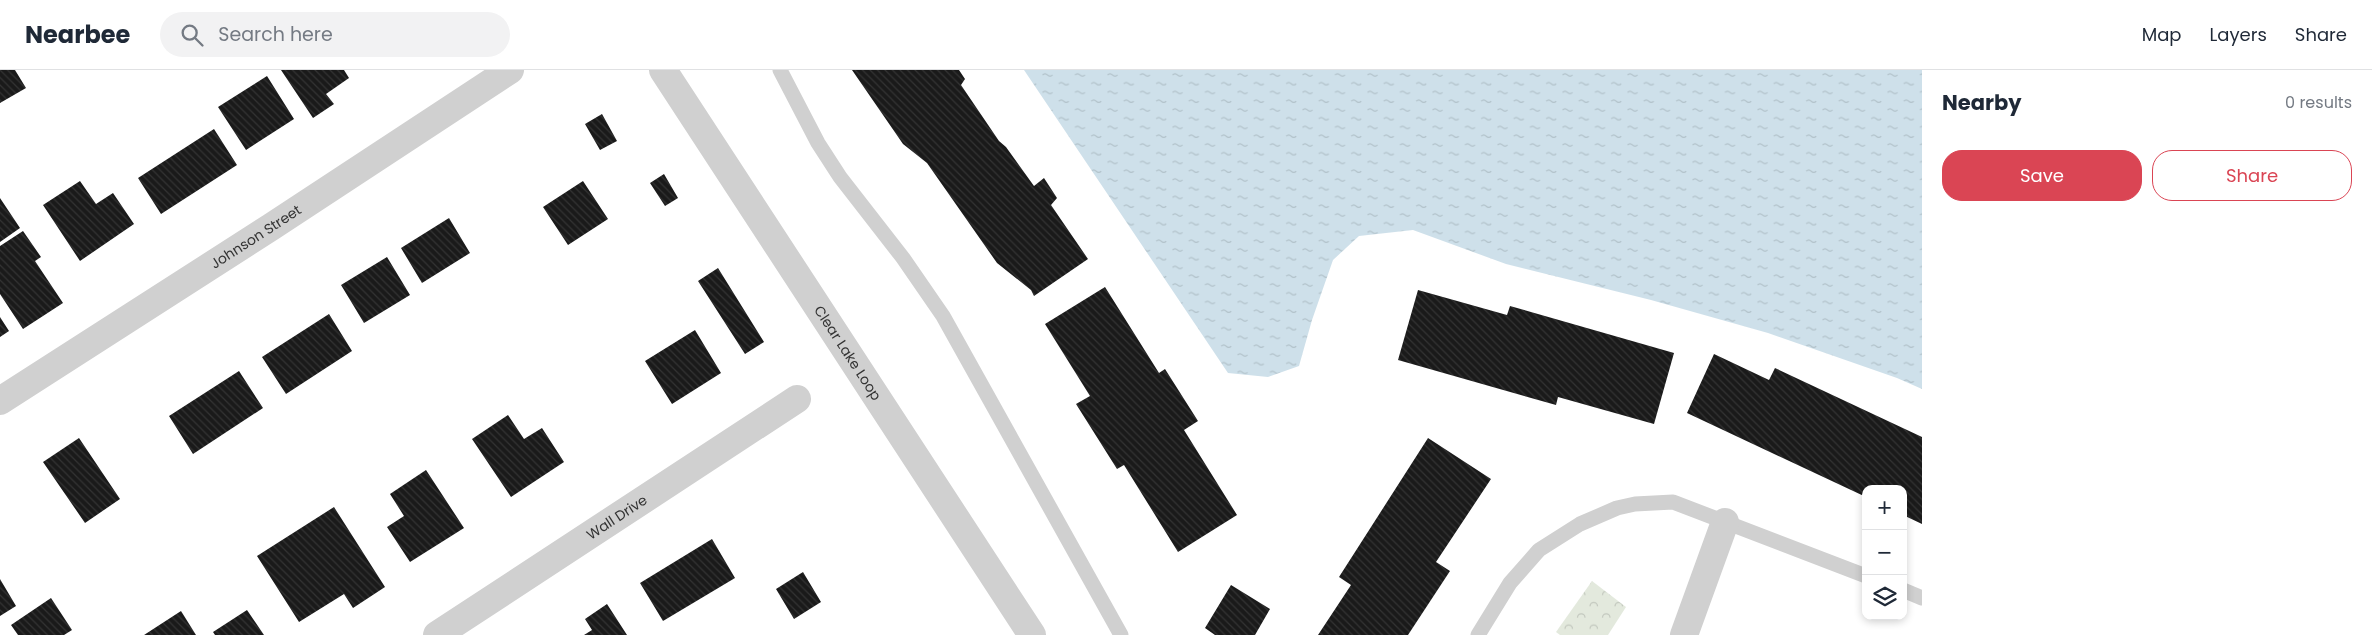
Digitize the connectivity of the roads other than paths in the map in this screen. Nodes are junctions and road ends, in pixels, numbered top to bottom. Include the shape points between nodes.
1 (510, 70) edge
2 (663, 70) edge
3 (780, 70) edge
4 (797, 399) dead end
5 (0, 401) edge
6 (1726, 522) junction
7 (1863, 575) edge
8 (1907, 592) edge
9 (1922, 598) edge
10 (1118, 634) edge
11 (437, 635) edge
12 (1032, 635) edge
13 (1478, 635) edge
14 (1684, 635) edge

1 - 5 street, Johnson Street
2 - 12 street, Clear Lake Loop
3 - 10 lane via 804,118 835,168 944,316
4 - 11 street, Wall Drive
6 - 7 lane
6 - 13 lane via 1673,502 1636,504 1597,516 1557,536 1528,561 1510,583
6 - 14 street
8 - 9 lane

